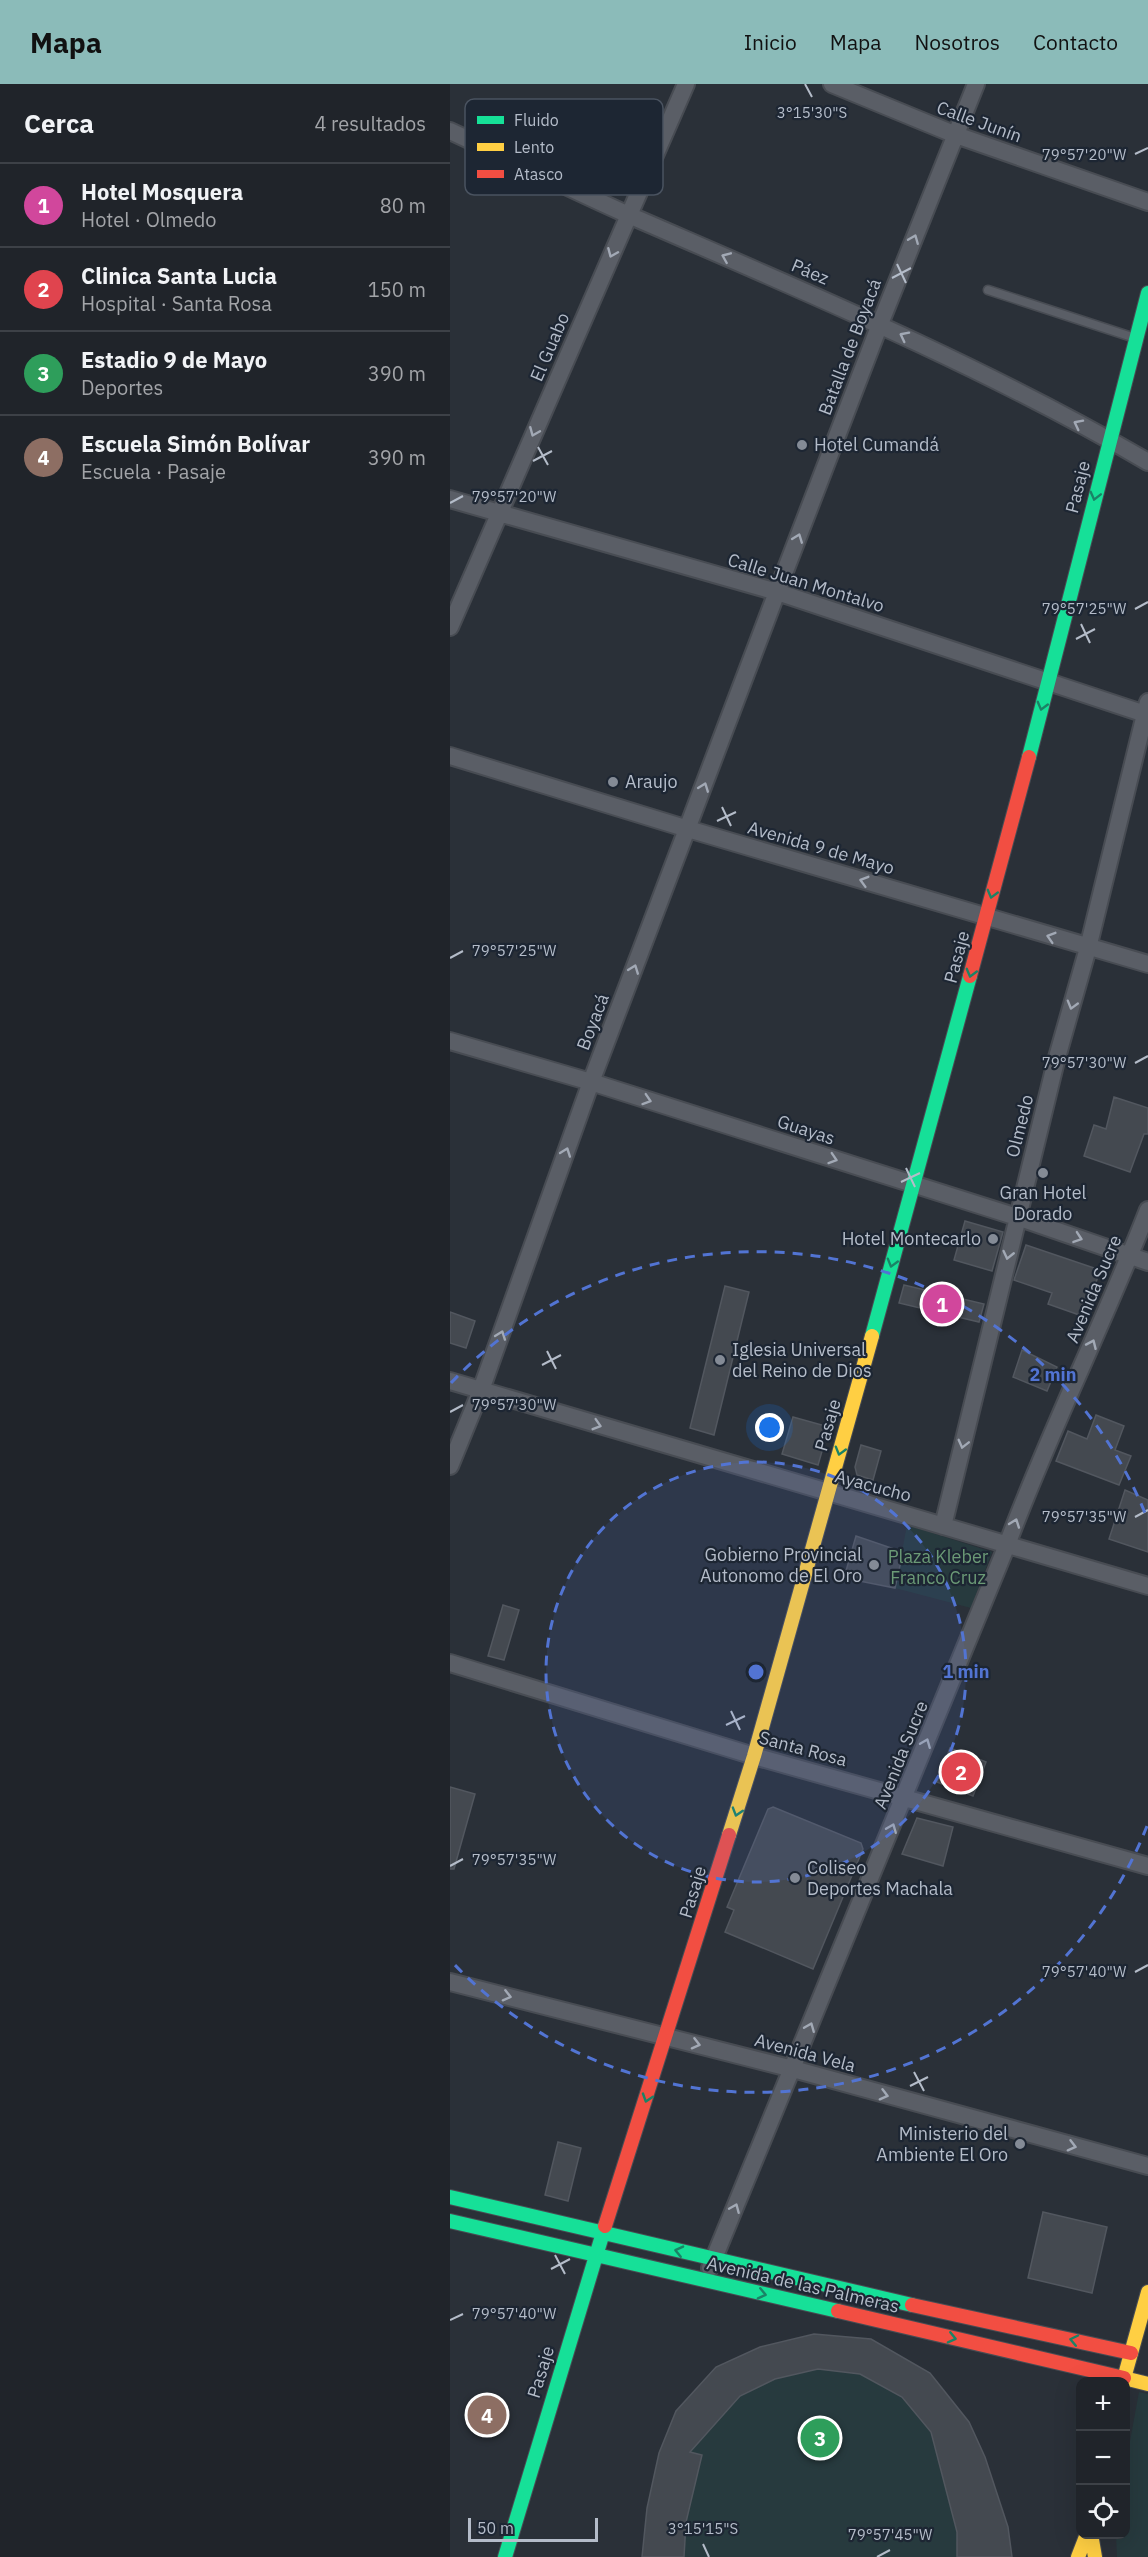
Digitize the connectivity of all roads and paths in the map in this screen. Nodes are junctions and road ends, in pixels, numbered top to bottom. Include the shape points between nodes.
1 (686, 84) edge
2 (832, 84) edge
3 (976, 84) edge
4 (450, 131) edge
5 (956, 135) junction
6 (663, 136) edge
7 (465, 138) edge
8 (587, 195) edge
9 (636, 195) edge
10 (1148, 202) edge
11 (628, 214) junction
12 (988, 290) dead end
13 (1148, 292) edge
14 (880, 324) junction
15 (1136, 338) junction
16 (1108, 439) junction
17 (1148, 462) edge
18 (450, 499) edge
19 (499, 514) junction
20 (777, 592) junction
21 (450, 627) edge
22 (1049, 681) junction
23 (1147, 710) edge
24 (450, 756) edge
25 (688, 829) junction
26 (986, 917) junction
27 (1088, 948) junction
28 (1148, 964) edge
29 (450, 1041) edge
30 (591, 1082) junction
31 (914, 1185) junction
32 (1148, 1210) edge
33 (1017, 1217) junction
34 (1130, 1257) junction
35 (1148, 1262) edge
36 (450, 1381) edge
37 (481, 1390) junction
38 (450, 1466) edge
39 (828, 1494) junction
40 (943, 1526) junction
41 (1007, 1545) junction
42 (1148, 1586) edge
43 (450, 1663) edge
44 (754, 1756) junction
45 (904, 1797) junction
46 (1148, 1866) edge
47 (450, 1982) edge
48 (667, 2037) junction
49 (793, 2069) junction
50 (1148, 2166) edge
51 (450, 2197) edge
52 (450, 2221) edge
53 (604, 2234) junction
54 (595, 2256) junction
55 (713, 2258) junction
56 (705, 2281) junction
57 (1148, 2292) edge
58 (1131, 2353) junction
59 (1148, 2357) edge
60 (1110, 2377) edge
61 (1124, 2377) edge
62 (1130, 2381) edge
63 (1148, 2384) edge
64 (1087, 2539) edge
65 (1090, 2539) edge
66 (505, 2557) edge
67 (1078, 2557) edge
68 (1095, 2557) edge

1 - 6 street, El Guabo
2 - 5 street, Calle Junín
3 - 5 street, Batalla de Boyacá
4 - 7 street, Páez
5 - 10 street, Calle Junín
14 -> 5 street, Batalla de Boyacá
8 - 11 street, Páez
9 - 11 street, El Guabo
14 -> 11 street, Páez
11 -> 19 street, El Guabo
12 - 15 lane
13 - 15 street, Pasaje
16 -> 14 street, Páez
20 -> 14 street, Batalla de Boyacá
15 - 16 street, Pasaje
16 - 17 street, Páez
16 -> 22 street, Pasaje
18 - 19 street, Calle Juan Montalvo
19 - 20 street, Calle Juan Montalvo
19 - 21 street, El Guabo
20 - 22 street, Calle Juan Montalvo
25 -> 20 street, Boyacá
22 - 23 street, Calle Juan Montalvo
22 -> 26 street, Pasaje
23 - 27 street, Olmedo
24 - 25 street, Avenida 9 de Mayo
26 -> 25 street, Avenida 9 de Mayo
30 -> 25 street, Boyacá
27 -> 26 street, Avenida 9 de Mayo
26 -> 31 street, Pasaje
27 - 28 street, Avenida 9 de Mayo
27 -> 33 street, Olmedo
29 - 30 street, Guayas
30 -> 31 street, Guayas
37 -> 30 street, Boyacá
31 - 33 street, Guayas
31 -> 39 street, Pasaje
32 - 34 street, Avenida Sucre
33 -> 34 street, Guayas
33 -> 40 street, Olmedo
34 - 35 street, Guayas
41 -> 34 street, Avenida Sucre
36 - 37 street, Ayacucho
37 - 38 street, Boyacá
37 -> 39 street, Ayacucho
39 - 40 street, Ayacucho
39 - 44 street, Pasaje
40 - 41 street, Ayacucho
41 - 42 street, Ayacucho
45 -> 41 street, Avenida Sucre
43 - 44 street, Santa Rosa
44 - 45 street, Santa Rosa
44 -> 48 street, Pasaje
45 - 46 street, Santa Rosa
49 -> 45 street, Avenida Sucre
47 -> 48 street, Avenida Vela
48 -> 49 street, Avenida Vela
48 -> 53 street, Pasaje
49 -> 50 street, Avenida Vela
55 -> 49 street, Avenida Sucre
51 - 53 street, Avenida de las Palmeras
52 - 54 street, Avenida de las Palmeras
53 - 54 street, Pasaje
55 -> 53 street, Avenida de las Palmeras
54 - 56 street, Avenida de las Palmeras
54 - 66 street, Pasaje
55 - 56 street, Avenida Sucre
58 -> 55 street, Avenida de las Palmeras
56 -> 60 street, Avenida de las Palmeras
57 - 58 street
58 - 59 street, Avenida de las Palmeras
58 - 61 street
62 - 63 street, Avenida de las Palmeras
64 - 67 street
65 - 68 street

